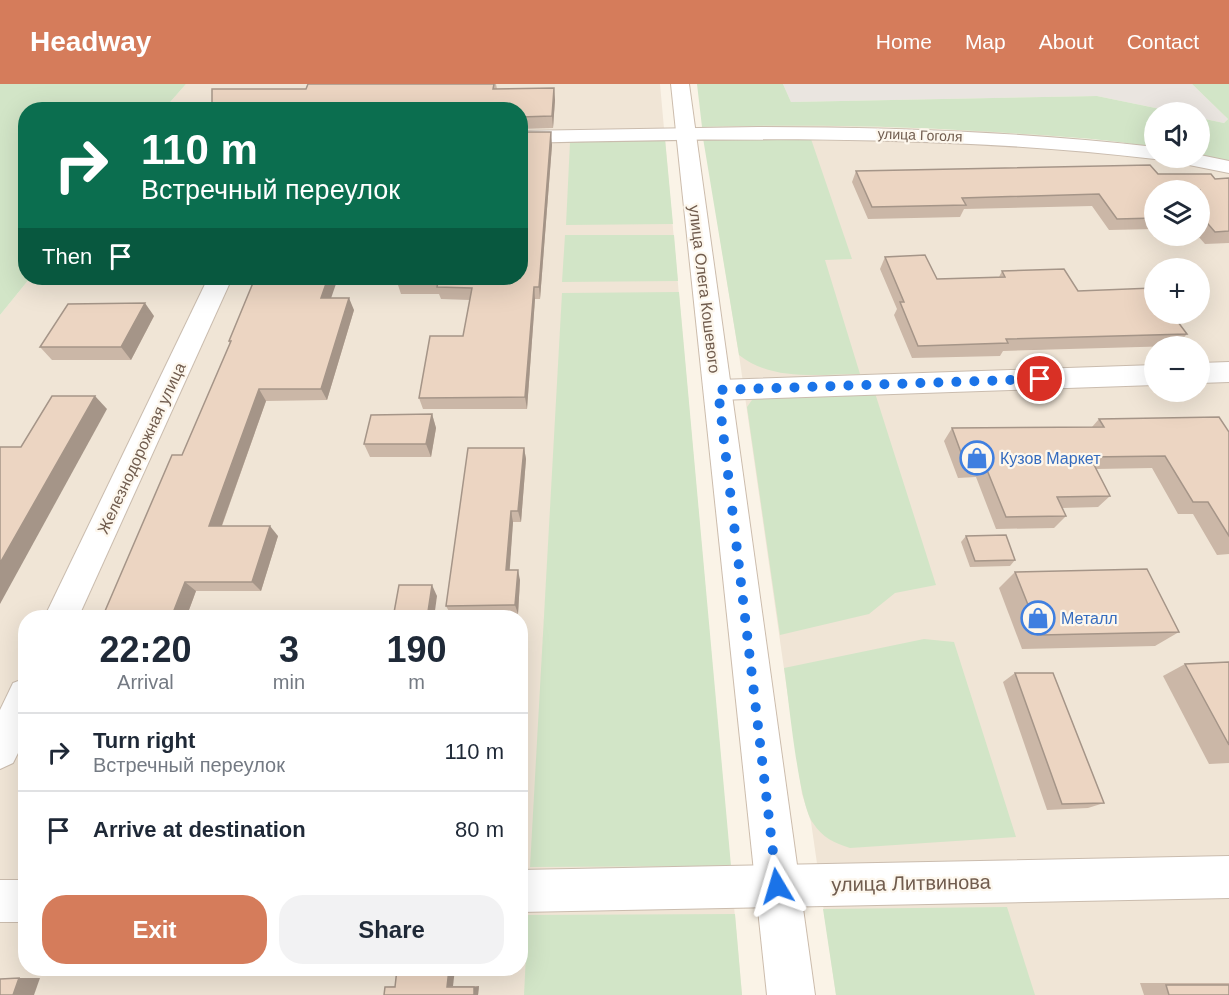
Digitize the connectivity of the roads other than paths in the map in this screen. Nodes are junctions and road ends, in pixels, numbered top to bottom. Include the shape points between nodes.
1 (680, 84) edge
2 (685, 134) junction
3 (528, 137) edge
4 (1144, 152) edge
5 (1210, 163) edge
6 (1229, 167) edge
7 (217, 285) edge
8 (1229, 372) edge
9 (1210, 373) edge
10 (1144, 375) edge
11 (718, 390) junction
12 (65, 610) edge
13 (18, 712) edge
14 (0, 750) edge
15 (1229, 876) edge
16 (777, 886) junction
17 (528, 891) edge
18 (0, 901) edge
19 (18, 901) edge
20 (790, 995) edge

1 - 2 main road, улица Олега Кошевого
2 - 3 street
2 - 4 street, улица Гоголя via 833,132 971,137
2 - 11 main road, улица Олега Кошевого
5 - 6 street
7 - 12 street, Железнодорожная улица
8 - 9 street
10 - 11 street
11 - 16 main road, улица Олега Кошевого
13 - 14 street
15 - 16 street, улица Литвинова
16 - 17 street, улица Литвинова
16 - 20 main road, улица Олега Кошевого
18 - 19 street

